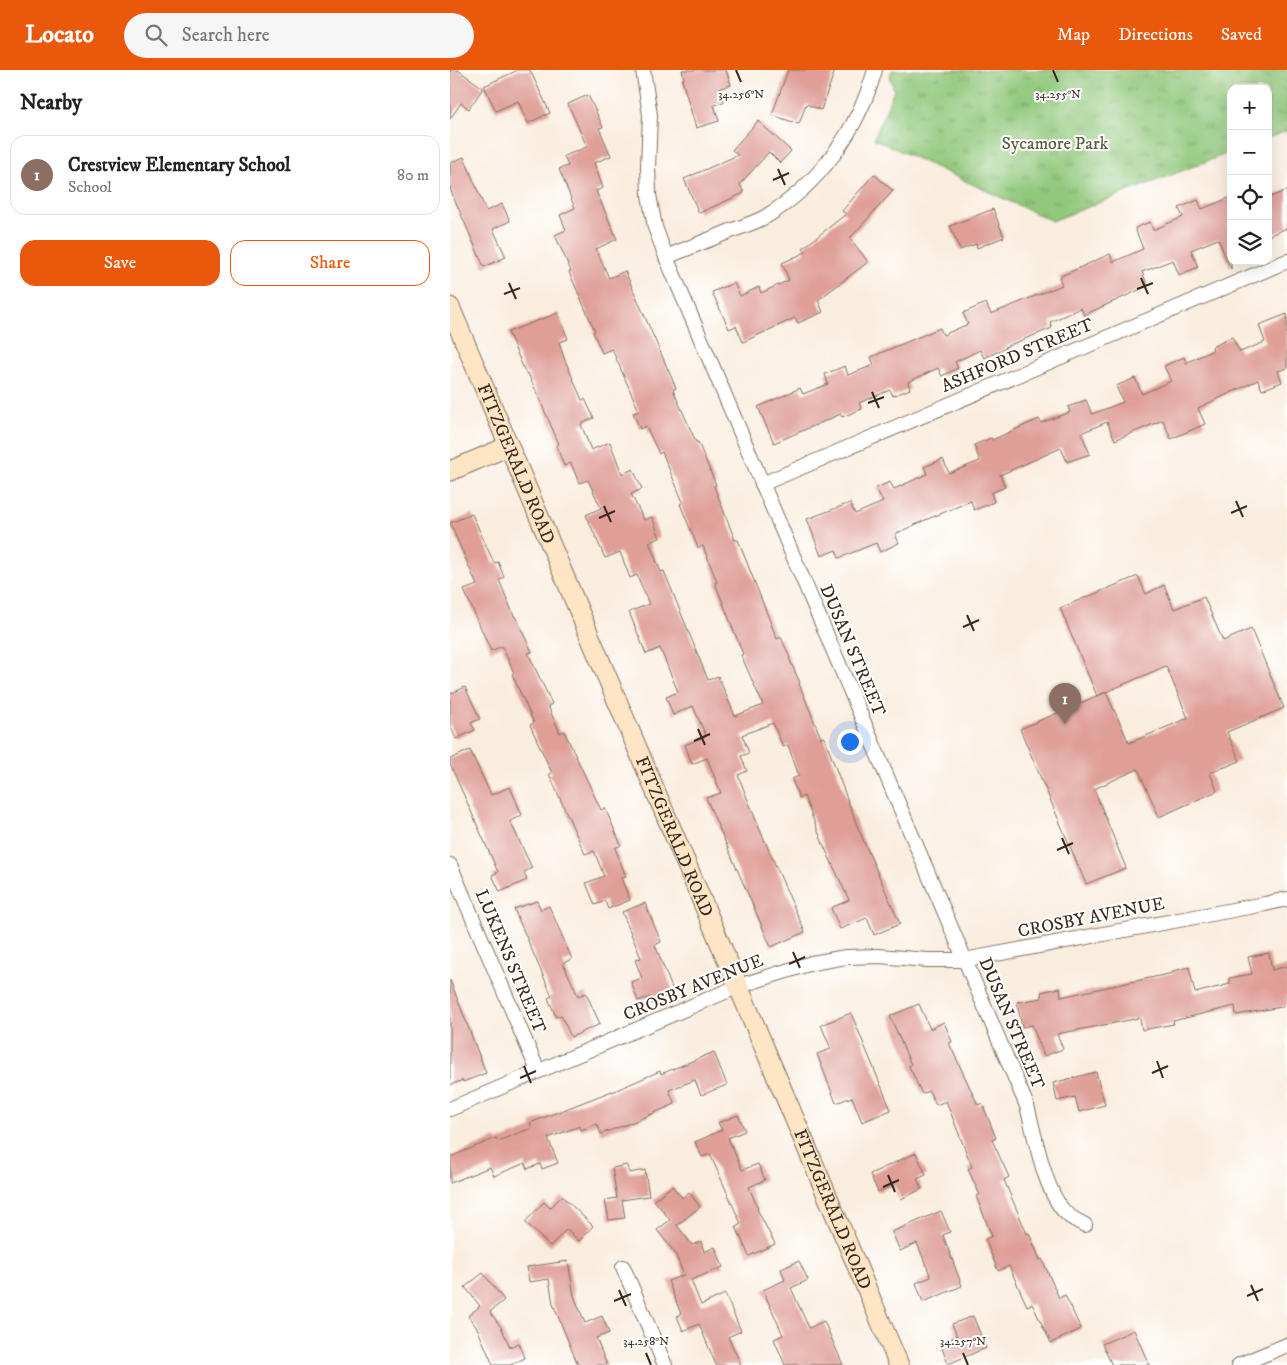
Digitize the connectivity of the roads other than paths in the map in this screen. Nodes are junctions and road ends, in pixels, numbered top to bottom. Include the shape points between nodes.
1 (643, 70) edge
2 (875, 70) edge
3 (666, 257) junction
4 (1287, 261) edge
5 (450, 307) edge
6 (509, 446) junction
7 (450, 471) edge
8 (762, 484) junction
9 (450, 865) edge
10 (1287, 899) edge
11 (964, 960) junction
12 (738, 986) junction
13 (538, 1071) junction
14 (450, 1109) edge
15 (1085, 1226) dead end
16 (623, 1267) dead end
17 (1287, 1345) edge
18 (664, 1365) edge
19 (900, 1365) edge
20 (1239, 1365) edge

1 - 3 street, DUSAN STREET via 650,115 649,195
2 - 3 street via 844,142 809,183 764,218
3 - 8 street, DUSAN STREET
4 - 8 street, ASHFORD STREET
5 - 6 main road, FITZGERALD ROAD
6 - 7 main road
6 - 12 main road, FITZGERALD ROAD
8 - 11 street, DUSAN STREET
9 - 13 street, LUKENS STREET
10 - 11 street, CROSBY AVENUE
11 - 12 street, CROSBY AVENUE via 846,957 812,963
11 - 15 street, DUSAN STREET via 1026,1106 1056,1201 1068,1216
12 - 13 street, CROSBY AVENUE
12 - 19 main road, FITZGERALD ROAD
13 - 14 street, CROSBY AVENUE
16 - 18 street
17 - 20 street

